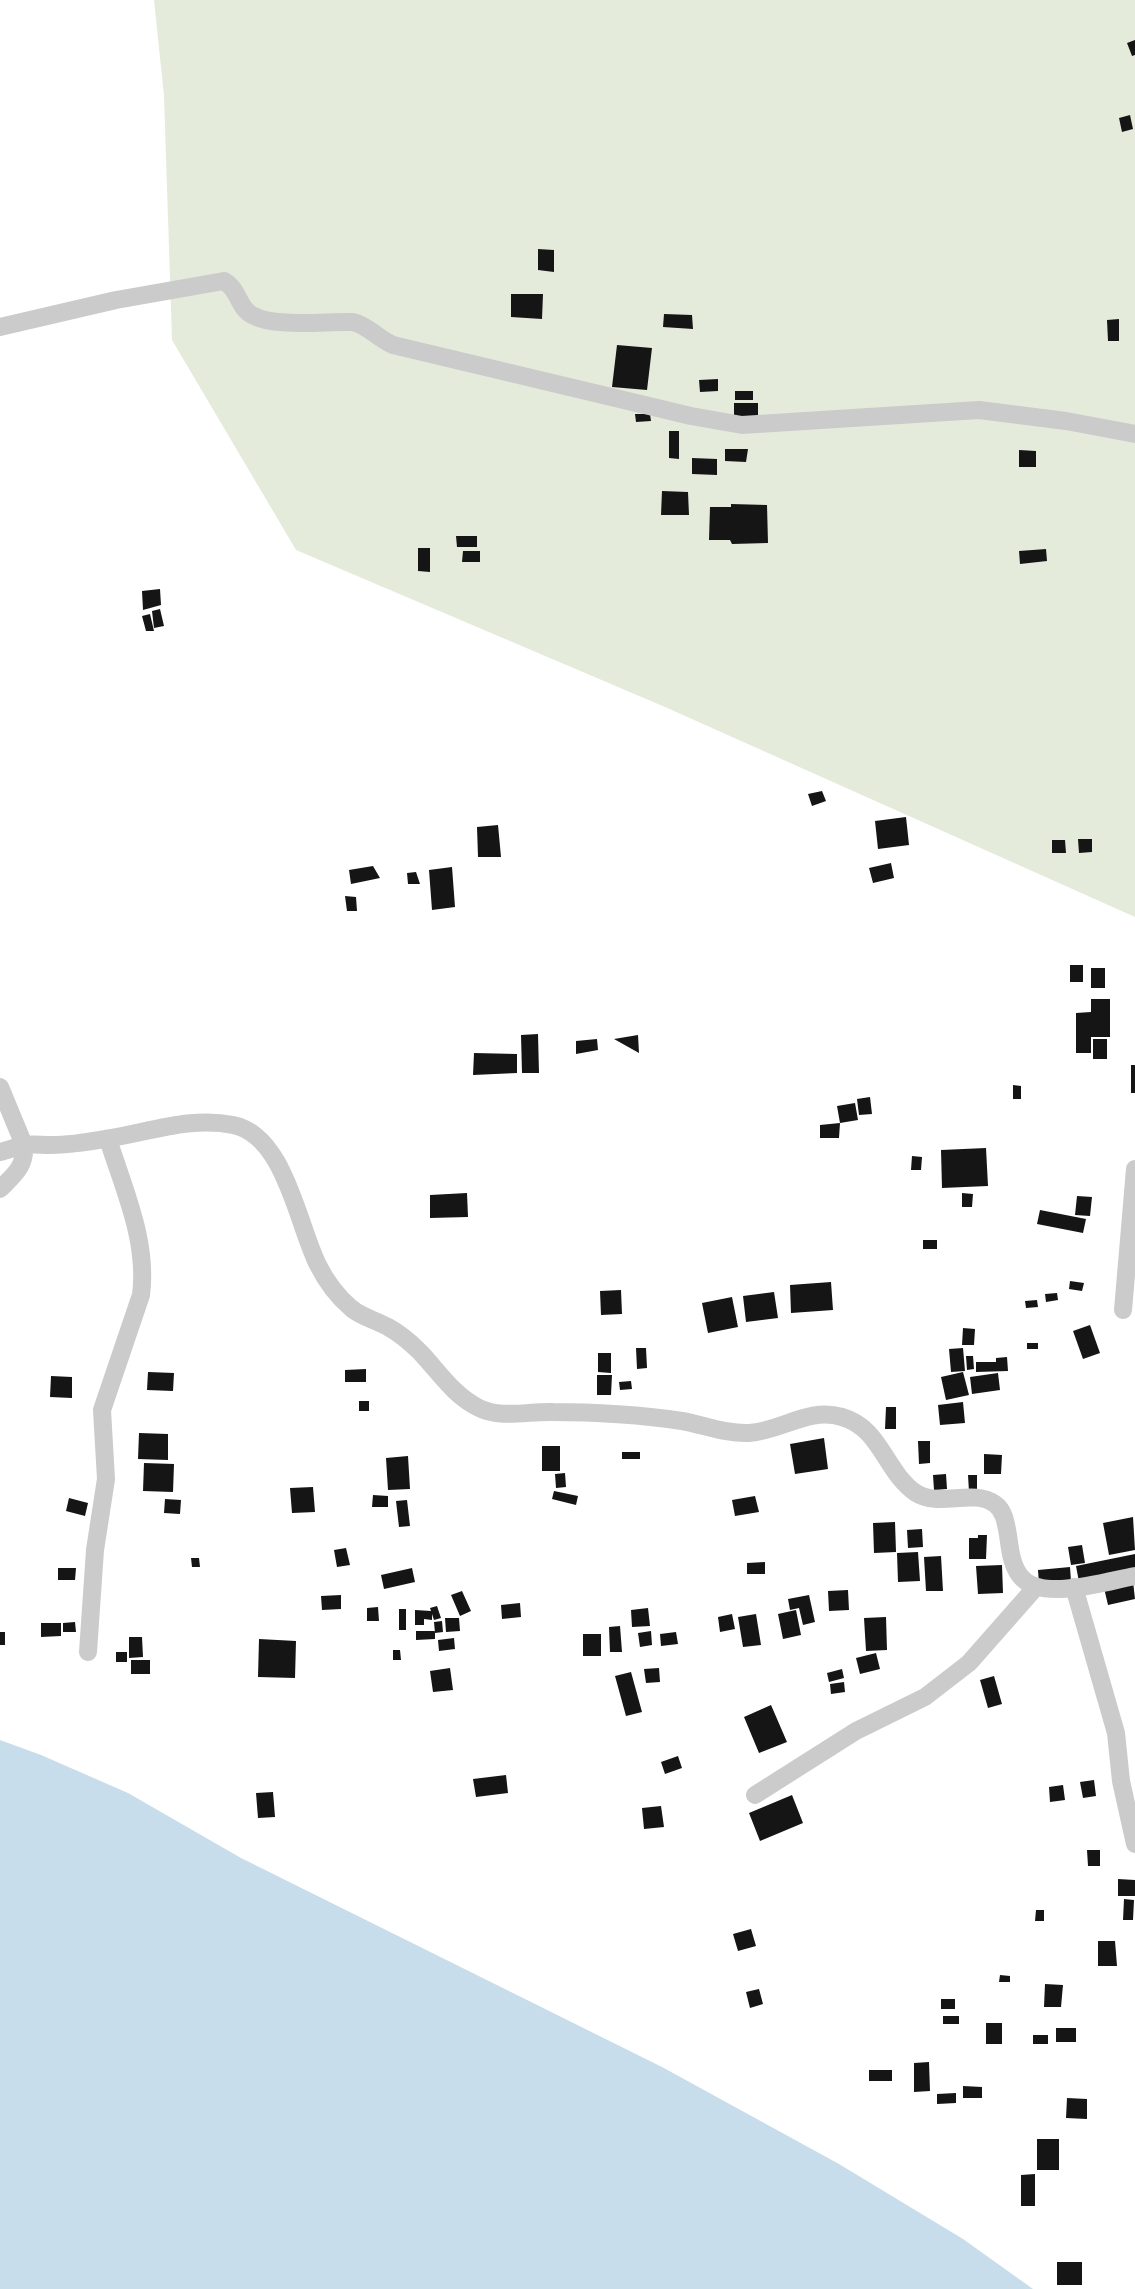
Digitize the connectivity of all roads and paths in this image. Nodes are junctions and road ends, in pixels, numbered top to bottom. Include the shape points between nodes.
1 (0, 327) edge
2 (1135, 434) edge
3 (0, 1087) edge
4 (108, 1139) junction
5 (24, 1145) junction
6 (0, 1152) edge
7 (1135, 1169) edge
8 (0, 1189) edge
9 (1123, 1310) dead end
10 (1135, 1576) edge
11 (1074, 1587) junction
12 (1035, 1588) junction
13 (88, 1652) dead end
14 (755, 1795) dead end
15 (1135, 1844) edge

1 - 2 street via 224,281 248,314 267,322 353,322 393,345 742,425 979,410
3 - 5 street
4 - 5 street
4 - 12 street via 179,1124 235,1125 252,1132 279,1168 317,1264 332,1288 353,1310 388,1327 419,1351 448,1386 483,1410 682,1421 749,1433 804,1416 836,1415 857,1421 919,1495 996,1505 1006,1519 1012,1559 1021,1578
4 - 13 street via 137,1228 144,1275 102,1410 106,1479
5 - 6 street
5 - 8 street via 21,1167
7 - 9 street
10 - 11 street
11 - 12 street
11 - 15 street via 1116,1733
12 - 14 street via 969,1663 925,1697 856,1731

